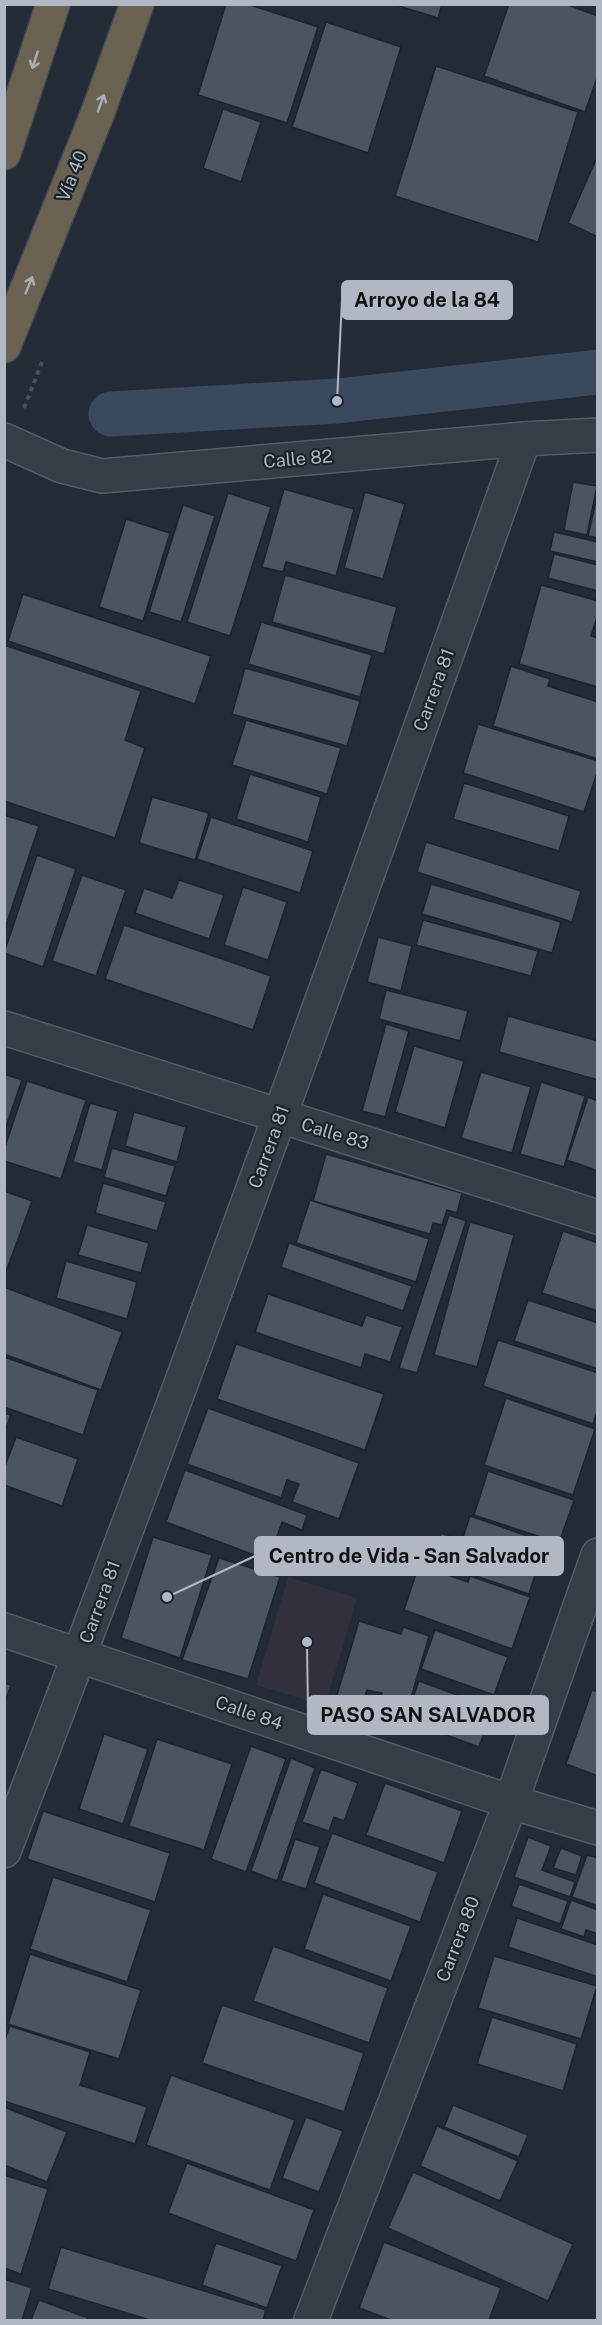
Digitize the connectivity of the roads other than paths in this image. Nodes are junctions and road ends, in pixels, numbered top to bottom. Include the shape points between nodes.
1 (53, 4) edge
2 (137, 4) edge
3 (4, 153) edge
4 (4, 346) edge
5 (597, 435) edge
6 (524, 439) junction
7 (4, 440) edge
8 (4, 1028) edge
9 (281, 1117) junction
10 (597, 1217) edge
11 (597, 1555) edge
12 (4, 1630) edge
13 (80, 1656) junction
14 (511, 1802) junction
15 (597, 1828) edge
16 (4, 1851) edge
17 (310, 2320) edge

1 -> 3 highway
4 -> 2 highway, Vía 40
5 - 6 street, Calle 82
6 - 7 street, Calle 82 via 102,476 62,466
6 - 9 street, Carrera 81
8 - 9 street, Calle 83
9 - 10 street, Calle 83
9 - 13 street, Carrera 81
11 - 14 street, Carrera 80
12 - 13 street, Calle 84
13 - 14 street, Calle 84
13 - 16 street, Carrera 81
14 - 15 street, Calle 84
14 - 17 street, Carrera 80

